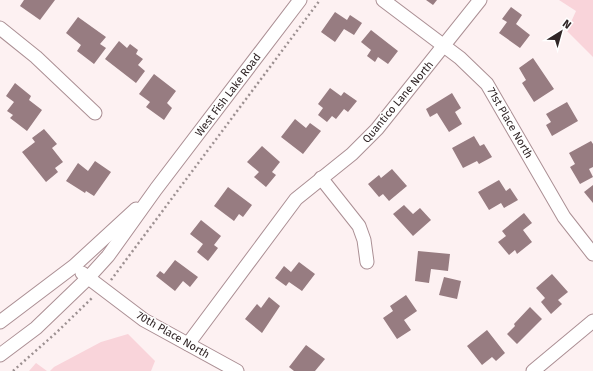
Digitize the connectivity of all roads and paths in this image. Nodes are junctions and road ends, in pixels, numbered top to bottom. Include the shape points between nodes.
1 (300, 0) edge
2 (320, 0) edge
3 (383, 0) edge
4 (480, 0) edge
5 (0, 28) edge
6 (444, 46) junction
7 (95, 114) dead end
8 (320, 178) junction
9 (156, 189) junction
10 (593, 254) edge
11 (367, 262) dead end
12 (74, 266) junction
13 (88, 278) junction
14 (107, 283) dead end
15 (95, 296) dead end
16 (593, 321) edge
17 (0, 322) edge
18 (188, 344) junction
19 (0, 355) edge
20 (13, 371) edge
21 (237, 371) edge
22 (533, 371) edge

1 - 9 street, West Fish Lake Road
2 - 14 path
3 - 6 street, 71st Place North
4 - 6 street, Quantico Lane North
5 - 7 street via 36,57
6 - 8 street, Quantico Lane North via 377,129 352,154
6 - 10 street, 71st Place North via 487,84 564,217
8 - 11 street via 359,226
8 - 18 street, Quantico Lane North via 296,199
9 - 12 street, West Fish Lake Road
9 - 13 street, West Fish Lake Road via 126,233
12 - 13 street, 70th Place North
12 - 17 street, West Fish Lake Road
13 - 18 street, 70th Place North via 144,320
13 - 19 street, West Fish Lake Road via 36,328
15 - 20 path
16 - 22 street
18 - 21 street, 70th Place North

